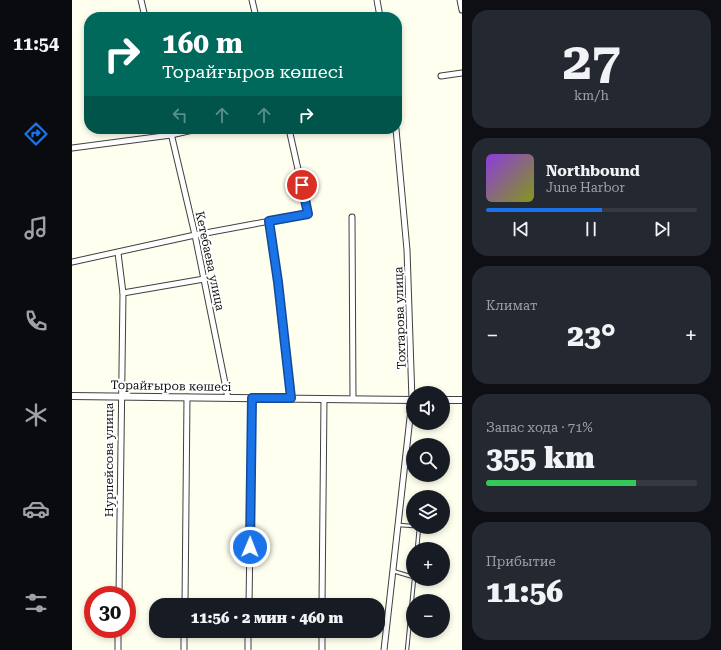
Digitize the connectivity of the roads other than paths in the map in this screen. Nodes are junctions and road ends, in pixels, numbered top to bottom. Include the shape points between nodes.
1 (141, 0) edge
2 (252, 0) edge
3 (377, 0) edge
4 (460, 0) edge
5 (462, 10) edge
6 (143, 12) edge
7 (255, 12) edge
8 (379, 12) edge
9 (462, 73) edge
10 (441, 76) dead end
11 (175, 134) edge
12 (290, 134) edge
13 (396, 134) edge
14 (171, 135) junction
15 (72, 148) edge
16 (352, 217) dead end
17 (269, 221) junction
18 (195, 235) junction
19 (118, 253) junction
20 (72, 262) edge
21 (204, 279) junction
22 (123, 293) junction
23 (412, 386) edge
24 (72, 396) edge
25 (120, 396) junction
26 (187, 397) junction
27 (228, 398) junction
28 (252, 398) junction
29 (291, 398) junction
30 (324, 399) junction
31 (353, 399) junction
32 (406, 400) edge
33 (450, 400) edge
34 (462, 400) edge
35 (409, 430) edge
36 (398, 525) junction
37 (406, 526) edge
38 (393, 571) junction
39 (406, 576) edge
40 (118, 586) edge
41 (412, 586) edge
42 (185, 598) edge
43 (249, 598) edge
44 (322, 598) edge
45 (118, 638) edge
46 (184, 638) edge
47 (248, 638) edge
48 (322, 638) edge
49 (118, 650) edge
50 (184, 650) edge
51 (248, 650) edge
52 (322, 650) edge
53 (384, 650) edge
54 (407, 650) edge

1 - 6 street
2 - 7 street
3 - 8 street
4 - 5 street
9 - 10 street
11 - 14 street
12 - 17 street via 308,214
13 - 23 street, Тохтарова улица via 407,250
14 - 15 street
14 - 18 street, Кетебаева улица
16 - 31 street
17 - 18 street
17 - 29 street
18 - 19 street
18 - 21 street, Кетебаева улица
19 - 20 street
19 - 22 street, Нурпейсова улица
21 - 22 street
21 - 27 street, Кетебаева улица
22 - 25 street, Нурпейсова улица
24 - 25 street, Торайғыров көшесі
25 - 26 street, Торайғыров көшесі
25 - 40 street, Нурпейсова улица
26 - 27 street, Торайғыров көшесі
26 - 42 street
27 - 28 street, Торайғыров көшесі
28 - 29 street, Торайғыров көшесі
28 - 43 street
29 - 30 street, Торайғыров көшесі
30 - 31 street, Торайғыров көшесі
30 - 44 street
31 - 32 street, Торайғыров көшесі
33 - 34 street
35 - 36 street, Тохтарова улица
36 - 37 lane
36 - 38 street, Тохтарова улица
38 - 39 lane
38 - 53 street, Тохтарова улица
41 - 54 lane
45 - 49 street
46 - 50 street
47 - 51 street
48 - 52 street

